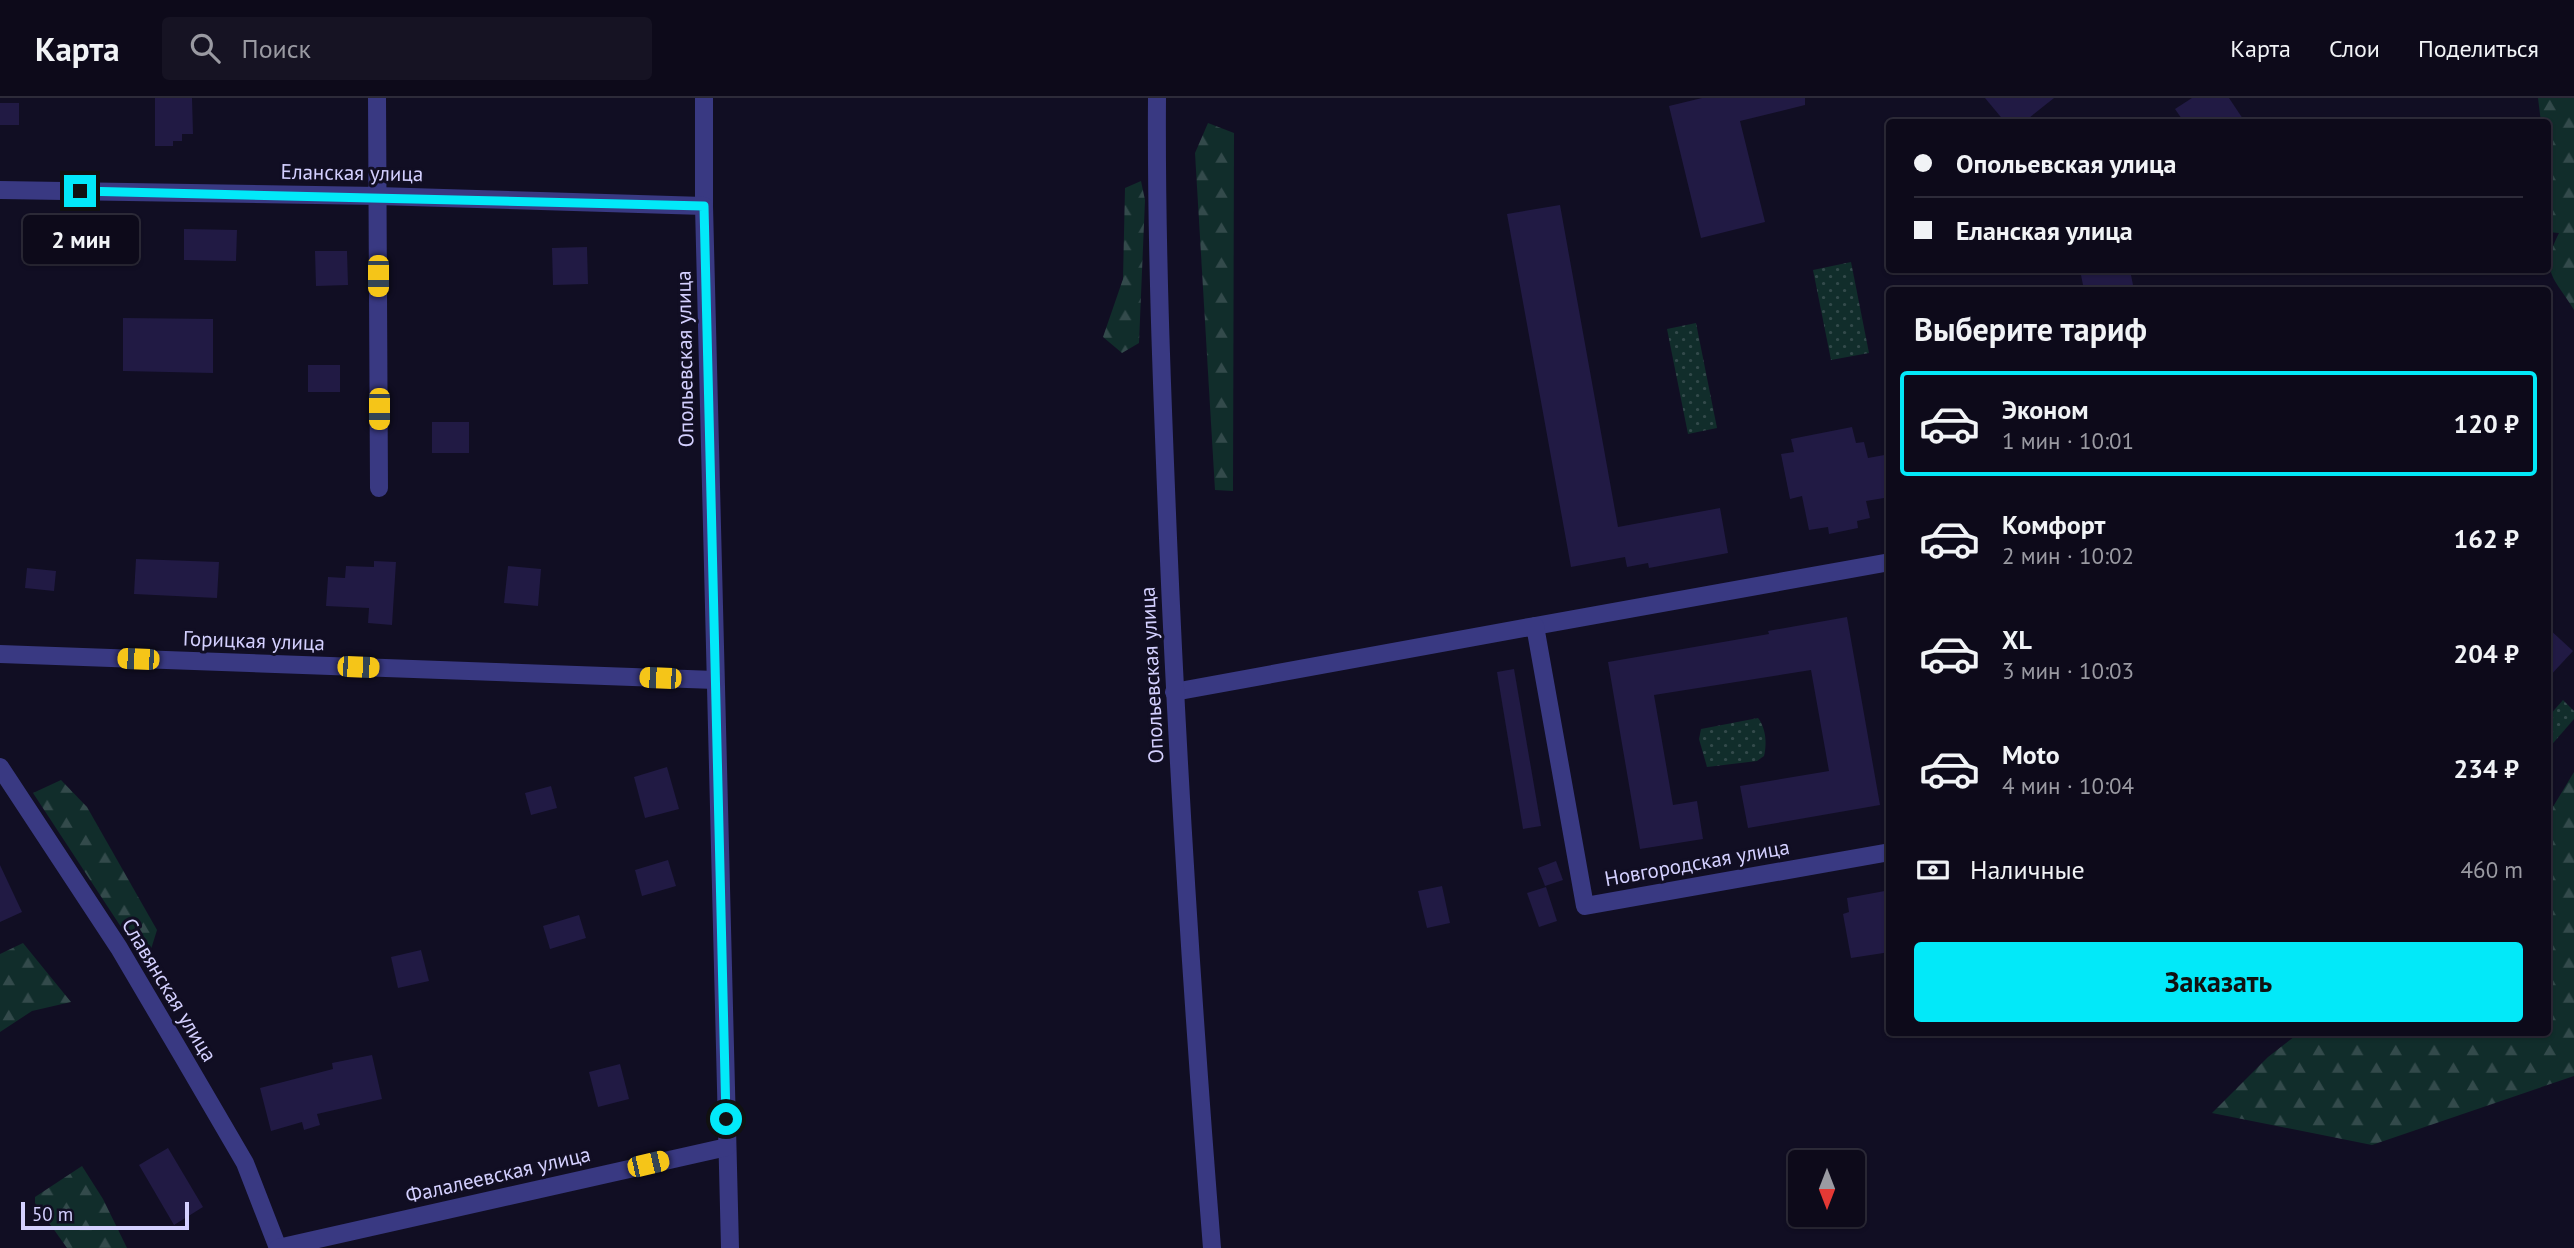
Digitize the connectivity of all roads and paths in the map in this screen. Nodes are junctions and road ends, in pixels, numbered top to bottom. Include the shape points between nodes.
1 (377, 98) edge
2 (704, 98) edge
3 (1157, 98) edge
4 (0, 190) edge
5 (378, 196) junction
6 (704, 206) junction
7 (379, 488) dead end
8 (1886, 563) edge
9 (1535, 626) junction
10 (0, 654) edge
11 (716, 680) junction
12 (1174, 692) junction
13 (0, 767) edge
14 (1886, 853) edge
15 (727, 1147) junction
16 (278, 1248) edge
17 (730, 1248) edge
18 (1212, 1248) edge

1 - 5 street
2 - 6 street, Опольевская улица
3 - 12 street, Опольевская улица via 1156,255
4 - 5 street, Еланская улица
5 - 6 street, Еланская улица
5 - 7 street
6 - 11 street, Опольевская улица
8 - 9 street
9 - 12 street
9 - 14 street, Новгородская улица via 1585,906
10 - 11 street, Горицкая улица
11 - 15 street, Опольевская улица
12 - 18 street, Опольевская улица
13 - 16 street, Славянская улица via 118,948 245,1163
15 - 16 street, Фалалеевская улица
15 - 17 street, Опольевская улица

